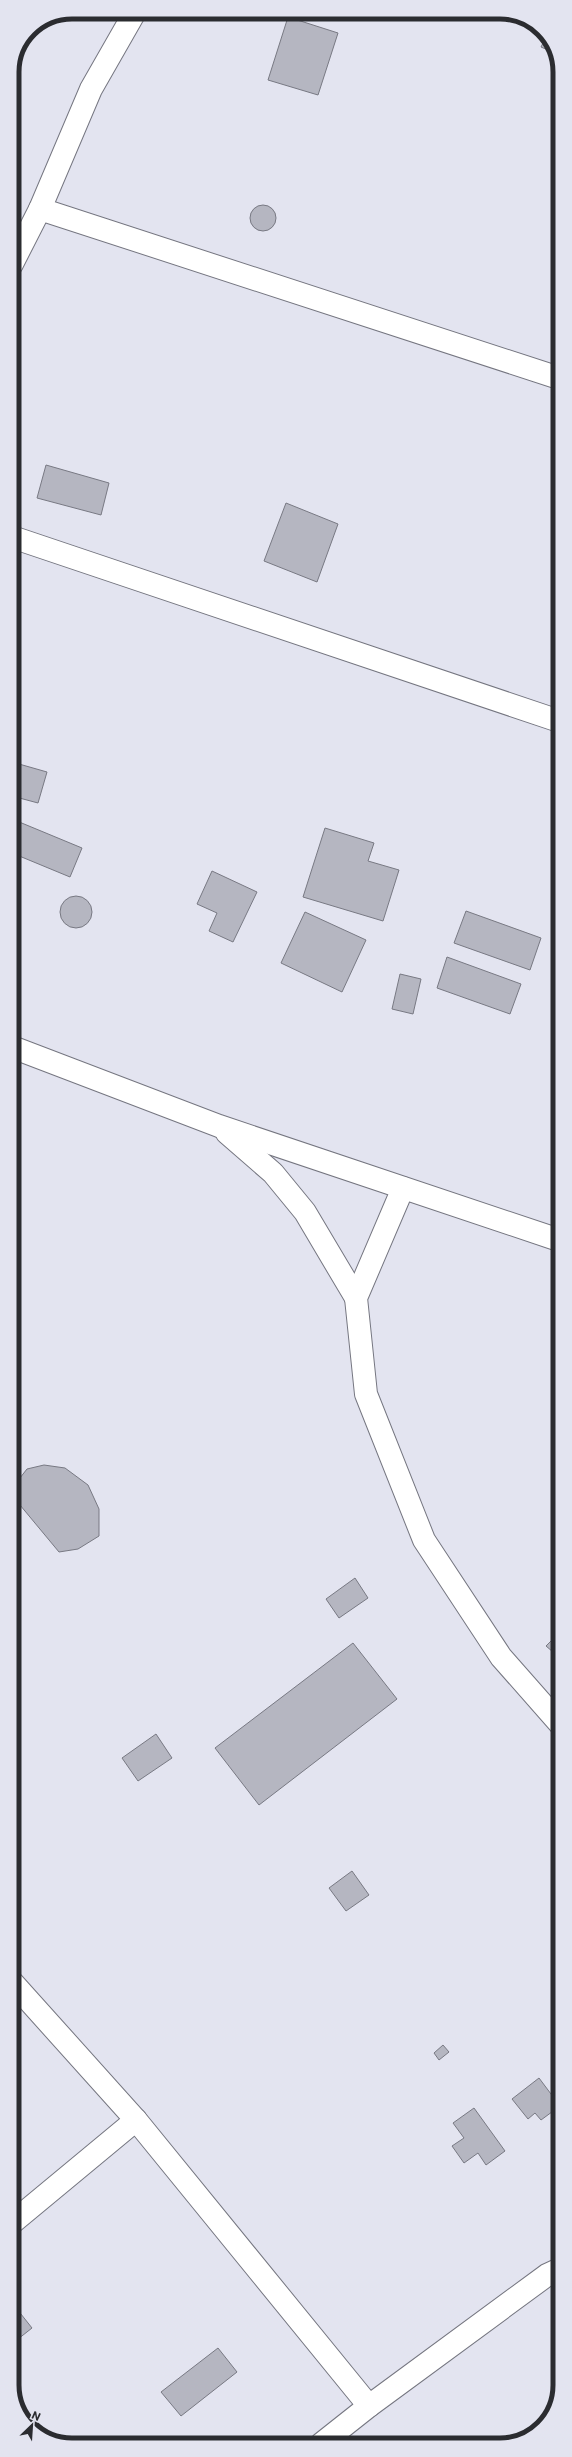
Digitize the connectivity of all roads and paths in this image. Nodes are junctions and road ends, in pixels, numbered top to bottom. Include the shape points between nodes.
1 (115, 19) edge
2 (131, 19) edge
3 (91, 89) junction
4 (40, 209) junction
5 (19, 250) edge
6 (553, 376) edge
7 (19, 539) edge
8 (553, 719) edge
9 (19, 1050) edge
10 (219, 1126) junction
11 (403, 1188) junction
12 (553, 1238) edge
13 (356, 1298) junction
14 (553, 1716) edge
15 (19, 1990) edge
16 (136, 2120) junction
17 (19, 2217) edge
18 (553, 2272) edge
19 (369, 2406) junction
20 (328, 2438) edge

1 - 3 street
2 - 3 street
3 - 4 street
4 - 5 street
4 - 6 street
7 - 8 street
9 - 10 street
10 - 11 street
10 - 13 street via 273,1173 305,1212
11 - 12 street
11 - 13 street
13 - 14 street via 366,1394 424,1540 501,1657
15 - 16 street
16 - 17 street
16 - 19 street
18 - 19 street
19 - 20 street

